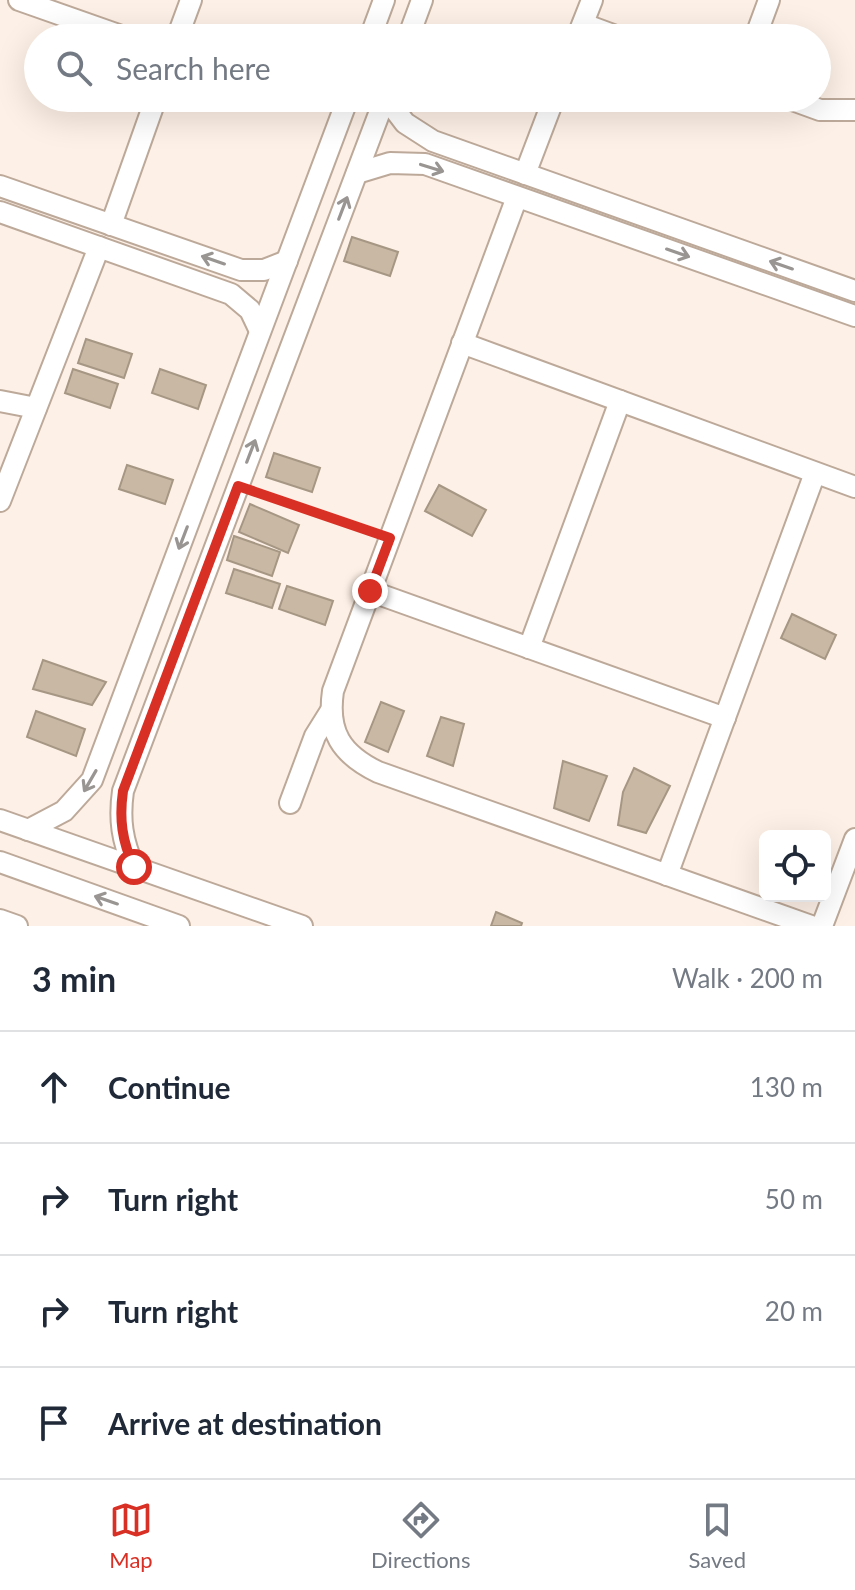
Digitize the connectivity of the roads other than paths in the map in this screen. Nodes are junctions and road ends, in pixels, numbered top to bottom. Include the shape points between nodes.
1 (19, 0) edge
2 (191, 0) edge
3 (384, 0) edge
4 (422, 0) edge
5 (592, 0) edge
6 (769, 0) edge
7 (46, 5) edge
8 (93, 24) edge
9 (182, 24) edge
10 (375, 24) edge
11 (413, 24) edge
12 (583, 24) edge
13 (760, 24) edge
14 (831, 110) edge
15 (855, 110) edge
16 (151, 112) edge
17 (343, 112) edge
18 (381, 112) edge
19 (397, 112) edge
20 (549, 112) edge
21 (357, 173) junction
22 (525, 174) junction
23 (0, 186) edge
24 (517, 197) junction
25 (0, 212) edge
26 (111, 225) junction
27 (99, 247) junction
28 (287, 261) junction
29 (855, 291) edge
30 (855, 316) edge
31 (260, 331) junction
32 (462, 343) junction
33 (0, 401) edge
34 (620, 401) junction
35 (36, 408) junction
36 (815, 473) junction
37 (855, 487) edge
38 (0, 501) edge
39 (370, 591) junction
40 (529, 648) junction
41 (330, 712) junction
42 (725, 718) junction
43 (290, 803) dead end
44 (0, 820) edge
45 (28, 830) junction
46 (855, 839) edge
47 (0, 862) edge
48 (134, 867) junction
49 (667, 875) junction
50 (0, 920) edge
51 (17, 926) edge
52 (179, 926) edge
53 (302, 926) edge
54 (811, 926) edge
55 (822, 926) edge

1 - 7 street
2 - 9 street
3 - 10 street
4 - 11 street
5 - 12 street
6 - 13 street
7 - 8 street
14 - 15 street
16 - 26 street
17 - 28 street
18 - 21 street
19 - 22 street via 433,141
20 - 22 street
21 -> 24 street via 390,163 425,164
48 -> 21 street via 121,830 123,791
29 -> 22 street
23 - 26 street
24 -> 30 street
24 - 32 street
25 - 27 street
28 -> 26 street via 264,270 241,270
27 - 31 street via 231,294 250,310
27 - 35 street
28 - 31 street
31 -> 45 street via 92,780 64,811
32 - 34 street
32 - 39 street
33 - 35 street
34 - 36 street
34 - 40 street
35 - 38 street
36 - 37 street
36 - 42 street
39 - 40 street
39 - 41 street
40 - 42 street
41 - 43 street via 315,736
41 - 49 street via 339,741 359,763
42 - 49 street
44 - 45 street
45 - 48 street
46 - 55 street
52 -> 47 street
48 - 53 street
49 - 54 street
50 - 51 street

